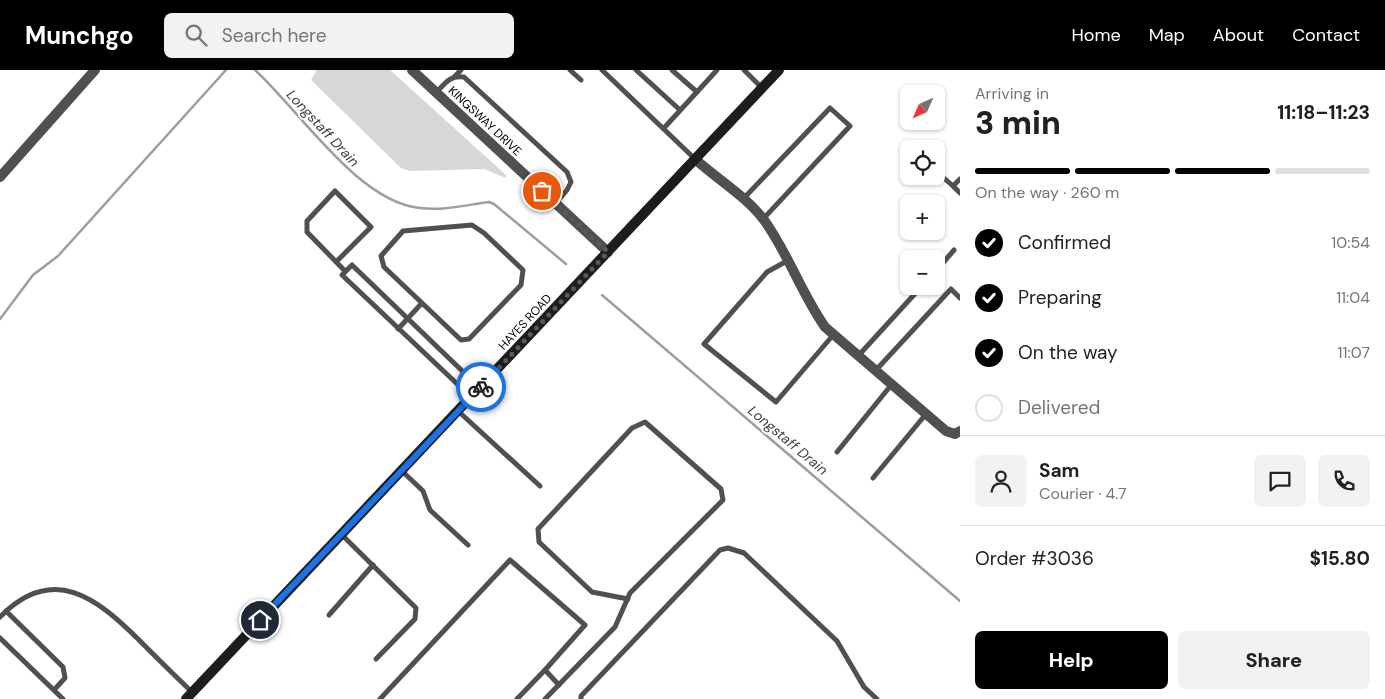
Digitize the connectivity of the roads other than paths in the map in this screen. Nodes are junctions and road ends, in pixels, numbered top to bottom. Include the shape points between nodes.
1 (95, 70) edge
2 (412, 70) edge
3 (570, 70) edge
4 (602, 70) edge
5 (636, 70) edge
6 (672, 70) edge
7 (708, 70) edge
8 (717, 70) edge
9 (744, 70) edge
10 (779, 70) edge
11 (458, 72) edge
12 (713, 75) junction
13 (581, 80) dead end
14 (762, 88) junction
15 (697, 92) junction
16 (436, 93) junction
17 (680, 110) junction
18 (664, 128) junction
19 (695, 159) junction
20 (0, 177) edge
21 (945, 179) edge
22 (960, 179) edge
23 (953, 186) junction
24 (960, 193) edge
25 (743, 199) junction
26 (556, 203) junction
27 (763, 219) junction
28 (954, 250) dead end
29 (608, 252) junction
30 (945, 260) edge
31 (787, 261) junction
32 (336, 262) junction
33 (345, 271) junction
34 (914, 295) edge
35 (960, 298) edge
36 (422, 303) junction
37 (408, 318) junction
38 (398, 329) junction
39 (836, 336) junction
40 (859, 355) junction
41 (876, 370) junction
42 (892, 384) junction
43 (480, 388) junction
44 (471, 398) junction
45 (458, 411) junction
46 (926, 414) junction
47 (958, 432) edge
48 (837, 452) dead end
49 (402, 471) junction
50 (873, 478) dead end
51 (540, 486) dead end
52 (341, 534) junction
53 (468, 546) dead end
54 (373, 564) junction
55 (628, 599) junction
56 (6, 611) junction
57 (329, 614) dead end
58 (0, 617) edge
59 (0, 638) edge
60 (376, 659) dead end
61 (545, 670) junction
62 (559, 685) junction
63 (54, 690) junction
64 (189, 696) edge
65 (63, 699) edge
66 (380, 699) edge
67 (517, 699) edge
68 (545, 699) edge
69 (581, 699) edge
70 (876, 699) edge

1 - 20 street
2 - 16 street, KINGSWAY DRIVE
3 - 13 lane
4 - 18 lane
5 - 17 lane
6 - 15 lane
7 - 12 lane
8 - 12 lane
9 - 14 lane
10 - 14 main road, HAYES ROAD
11 - 16 lane
11 - 26 lane via 567,172 571,182
12 - 15 lane
14 - 19 main road, HAYES ROAD
15 - 17 lane
16 - 26 street, KINGSWAY DRIVE
17 - 18 lane
18 - 19 lane
19 - 25 street
19 - 29 main road, HAYES ROAD
21 - 23 lane
22 - 23 lane
23 - 24 lane
25 - 27 street
25 - 27 lane via 830,108 850,126
26 - 29 street, KINGSWAY DRIVE
27 - 31 street
28 - 30 lane
29 - 43 main road, HAYES ROAD
31 - 39 street via 810,306 824,327
31 - 39 lane via 767,272 704,344 776,402
32 - 32 lane via 307,232 307,221 335,191 371,226
32 - 33 lane
33 - 37 lane via 352,265
33 - 38 lane via 342,275
34 - 40 lane
35 - 41 lane via 951,289
36 - 36 lane via 384,267 380,256 403,231 472,225 523,270 521,285 469,339 461,340
36 - 37 lane
37 - 38 lane
37 - 43 lane
38 - 44 lane
39 - 40 street
40 - 41 street
41 - 42 street
42 - 46 street
42 - 48 lane
43 - 44 main road, HAYES ROAD
44 - 45 main road, HAYES ROAD
45 - 49 main road, HAYES ROAD
45 - 51 lane
46 - 47 street via 946,431
46 - 50 lane
49 - 52 main road, HAYES ROAD
49 - 53 lane via 423,491 430,510
52 - 54 lane
52 - 64 main road, HAYES ROAD
54 - 57 lane
54 - 60 lane via 416,608 415,619
55 - 55 lane via 630,593 723,500 721,489 646,422 632,428 538,529 539,542 592,592
55 - 62 lane via 615,627
56 - 58 lane
56 - 63 lane via 63,667 65,678
56 - 64 lane via 25,597 47,590 87,596 109,611
59 - 63 lane
61 - 62 lane
61 - 66 lane via 585,625 510,560
61 - 67 lane
62 - 68 lane
63 - 65 lane
69 - 70 lane via 720,550 728,548 744,554 837,641 864,688

